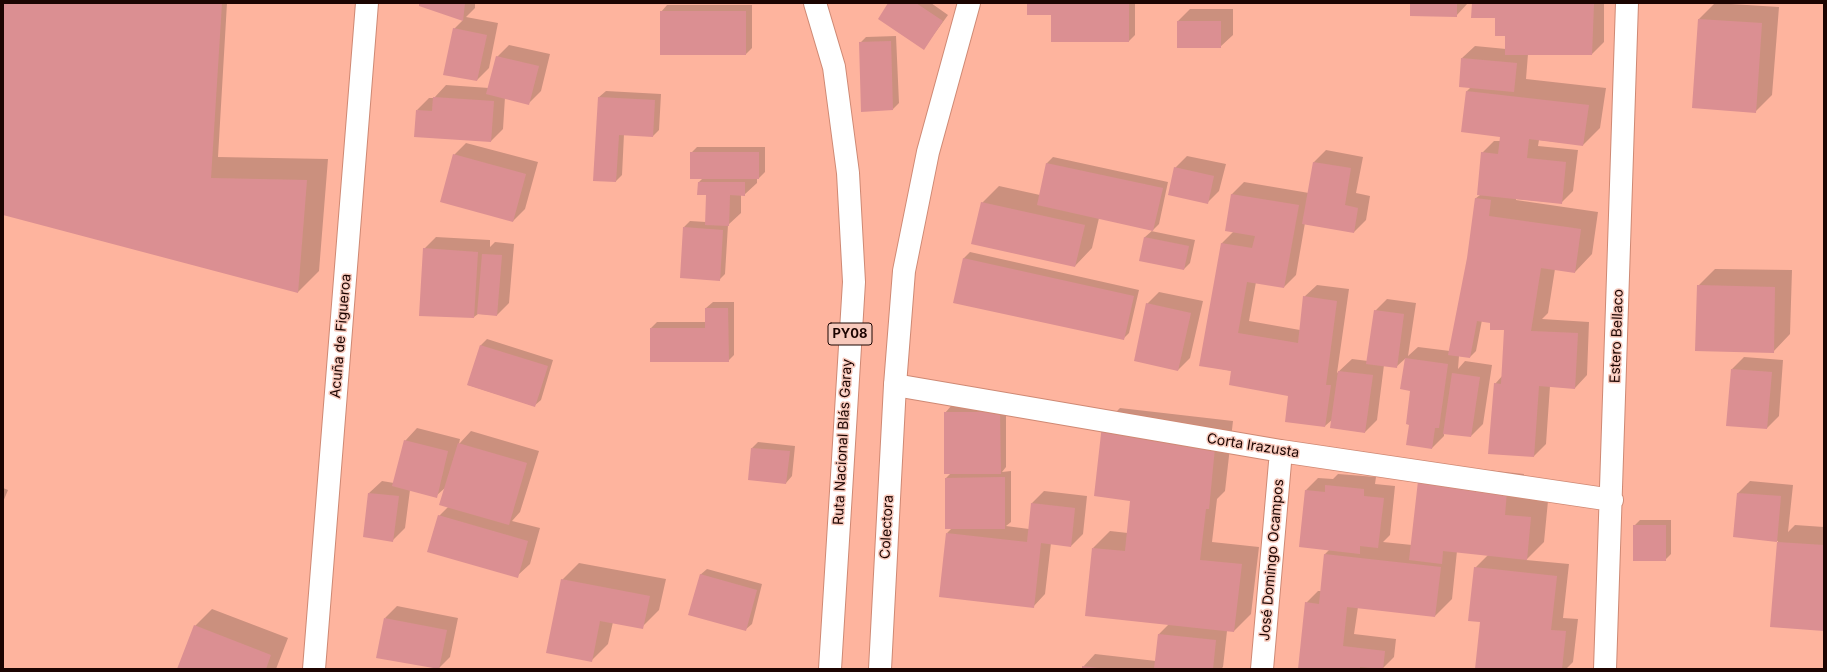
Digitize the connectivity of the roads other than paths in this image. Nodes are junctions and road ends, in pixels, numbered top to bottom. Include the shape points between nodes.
1 (367, 3) edge
2 (815, 3) edge
3 (969, 3) edge
4 (1628, 3) edge
5 (895, 385) junction
6 (1281, 451) junction
7 (1612, 500) junction
8 (314, 669) edge
9 (830, 669) edge
10 (880, 669) edge
11 (1262, 669) edge
12 (1605, 669) edge

1 - 8 main road, Acuña de Figueroa
2 - 9 main road, Ruta Nacional Blás Garay / PY08 via 834,67 848,173 854,282
3 - 5 main road, Colectora via 928,152 904,271
4 - 7 main road, Estero Bellaco
5 - 6 main road, Corta Irazusta
5 - 10 main road, Colectora
6 - 7 main road, Corta Irazusta
6 - 11 main road, José Domingo Ocampos
7 - 12 main road, Estero Bellaco

